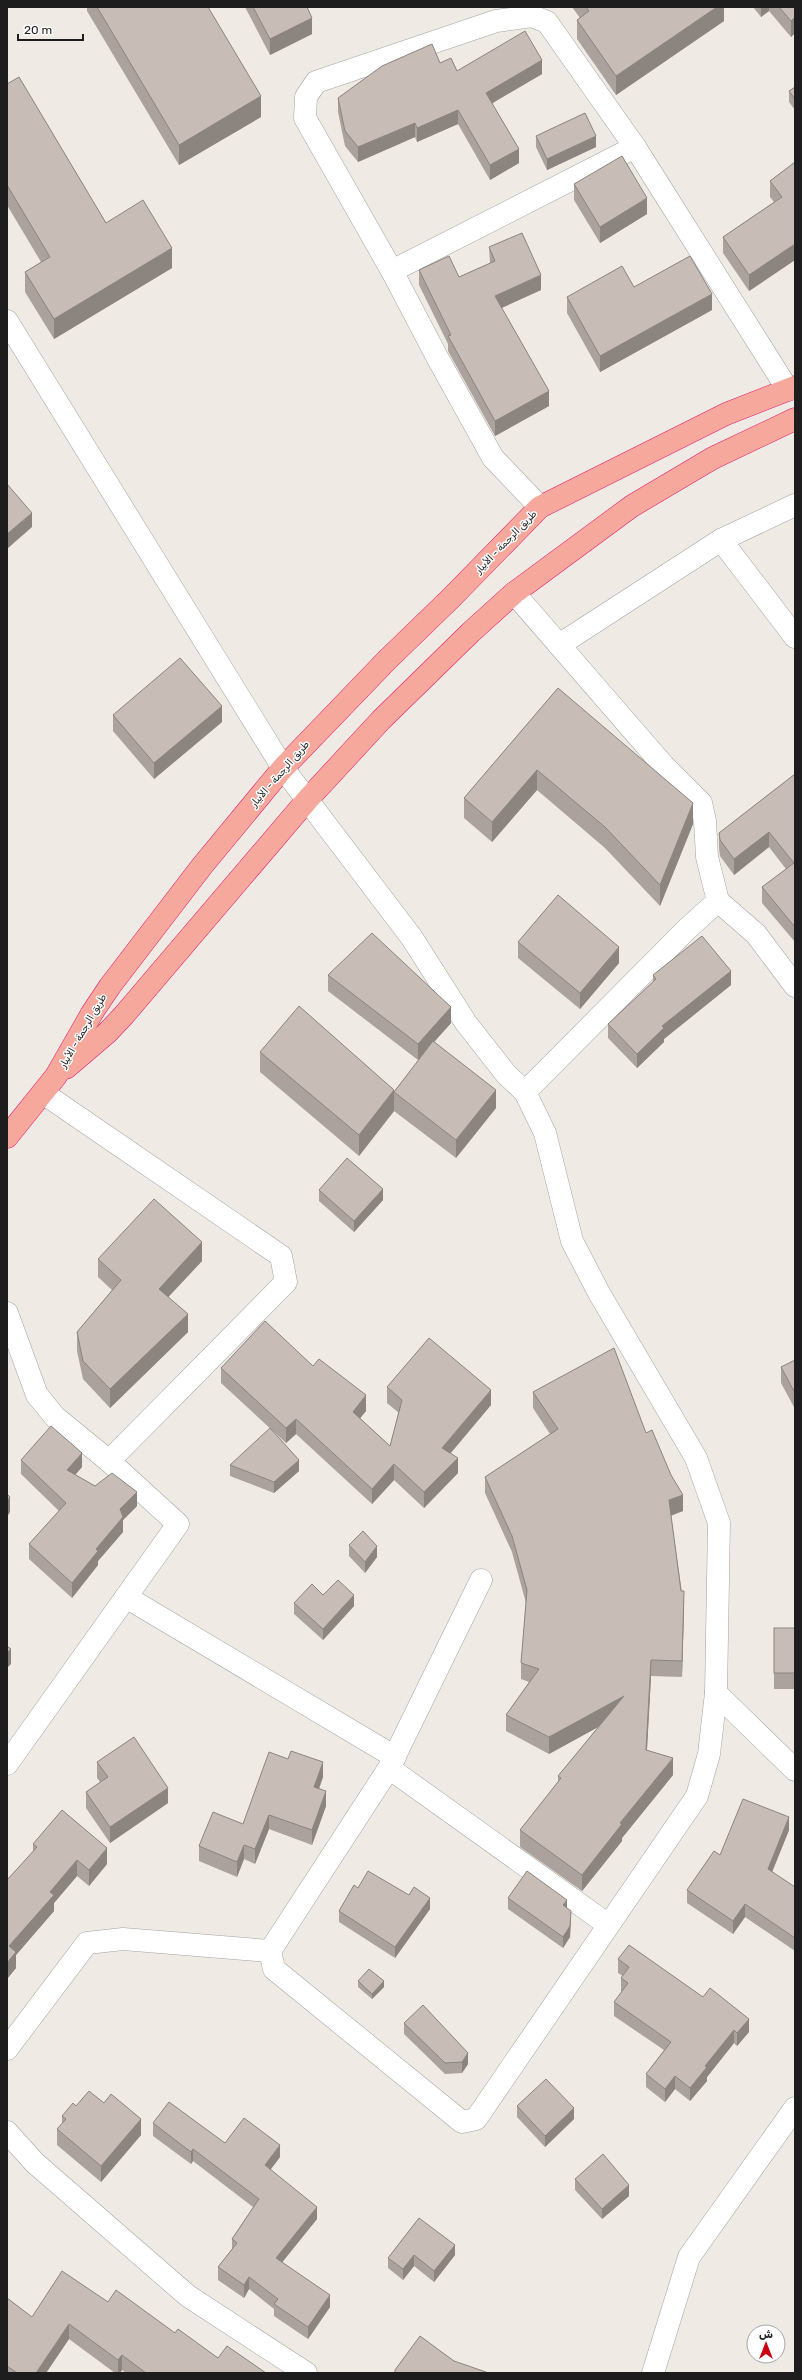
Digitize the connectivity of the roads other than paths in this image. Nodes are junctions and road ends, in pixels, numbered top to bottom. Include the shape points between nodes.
1 (635, 147) junction
2 (392, 271) junction
3 (7, 321) edge
4 (791, 388) edge
5 (795, 419) edge
6 (795, 505) edge
7 (540, 507) junction
8 (721, 540) junction
9 (514, 593) junction
10 (795, 637) edge
11 (559, 645) junction
12 (283, 768) junction
13 (308, 799) junction
14 (718, 901) junction
15 (795, 986) edge
16 (56, 1076) junction
17 (525, 1092) junction
18 (43, 1093) junction
19 (7, 1137) edge
20 (7, 1313) edge
21 (109, 1461) junction
22 (481, 1580) dead end
23 (126, 1597) junction
24 (716, 1692) junction
25 (392, 1762) junction
26 (7, 1764) edge
27 (795, 1770) edge
28 (607, 1924) junction
29 (270, 1952) junction
30 (7, 2049) edge
31 (795, 2108) edge
32 (7, 2132) edge
33 (306, 2373) edge
34 (653, 2373) edge

1 - 2 street
1 - 2 street via 547,22 532,16 496,21 316,82 306,97 305,118
1 - 4 street
2 - 7 street via 493,458
3 - 12 street
4 - 7 highway, طريق الرجمة - الأبيار via 726,414
5 - 9 highway, طريق الرجمة - الأبيار via 713,458 632,506
6 - 8 street
7 - 12 highway, طريق الرجمة - الأبيار
8 - 10 street
8 - 11 street
9 - 11 street
9 - 13 highway, طريق الرجمة - الأبيار via 470,632 381,720
11 - 14 street via 664,766 700,803 705,821 707,857
12 - 13 street
12 - 16 highway, طريق الرجمة - الأبيار via 202,866 110,986
13 - 16 highway, طريق الرجمة - الأبيار via 124,1015 107,1033
13 - 17 street via 412,938 466,1023 506,1074
14 - 15 street via 756,934
14 - 17 street
16 - 18 highway
17 - 24 street via 545,1133 572,1240 598,1293 696,1458 719,1522
18 - 19 highway
18 - 21 street via 281,1256 286,1282
20 - 21 street via 37,1395 56,1417
21 - 23 street via 178,1524
22 - 25 street
23 - 25 street
23 - 26 street
24 - 27 street
24 - 28 street via 709,1754 696,1796
25 - 28 street
25 - 29 street
28 - 29 street via 476,2119 462,2122 274,1970
29 - 30 street via 123,1938 87,1943
31 - 34 street via 689,2256
32 - 33 street via 35,2162 188,2296

